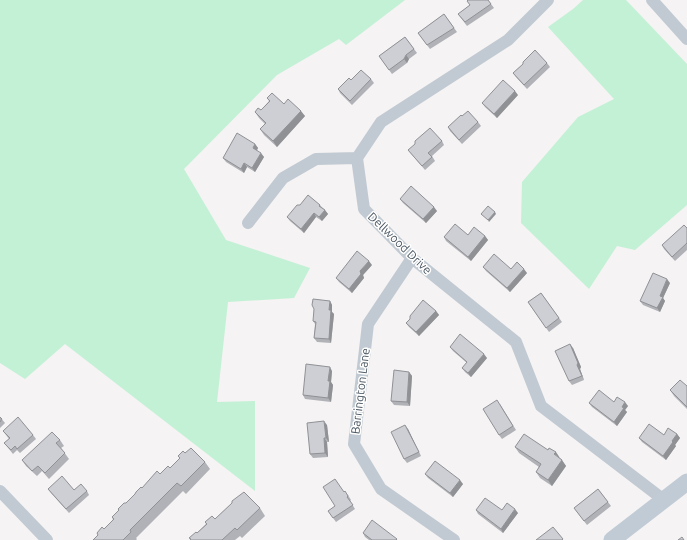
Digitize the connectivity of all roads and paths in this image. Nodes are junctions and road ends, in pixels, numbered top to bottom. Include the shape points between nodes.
1 (548, 0) edge
2 (652, 0) edge
3 (687, 38) edge
4 (357, 158) junction
5 (248, 223) dead end
6 (412, 258) junction
7 (687, 482) edge
8 (0, 491) edge
9 (664, 500) junction
10 (46, 540) edge
11 (454, 540) edge
12 (612, 540) edge

1 - 4 street via 508,40 381,122
2 - 3 street
4 - 5 street via 316,159 283,178
4 - 6 street, Dellwood Drive via 364,209
6 - 9 street, Dellwood Drive via 516,342 541,406
6 - 11 street, Barrington Lane via 368,324 354,444 381,489
7 - 9 street
8 - 10 street
9 - 12 street

